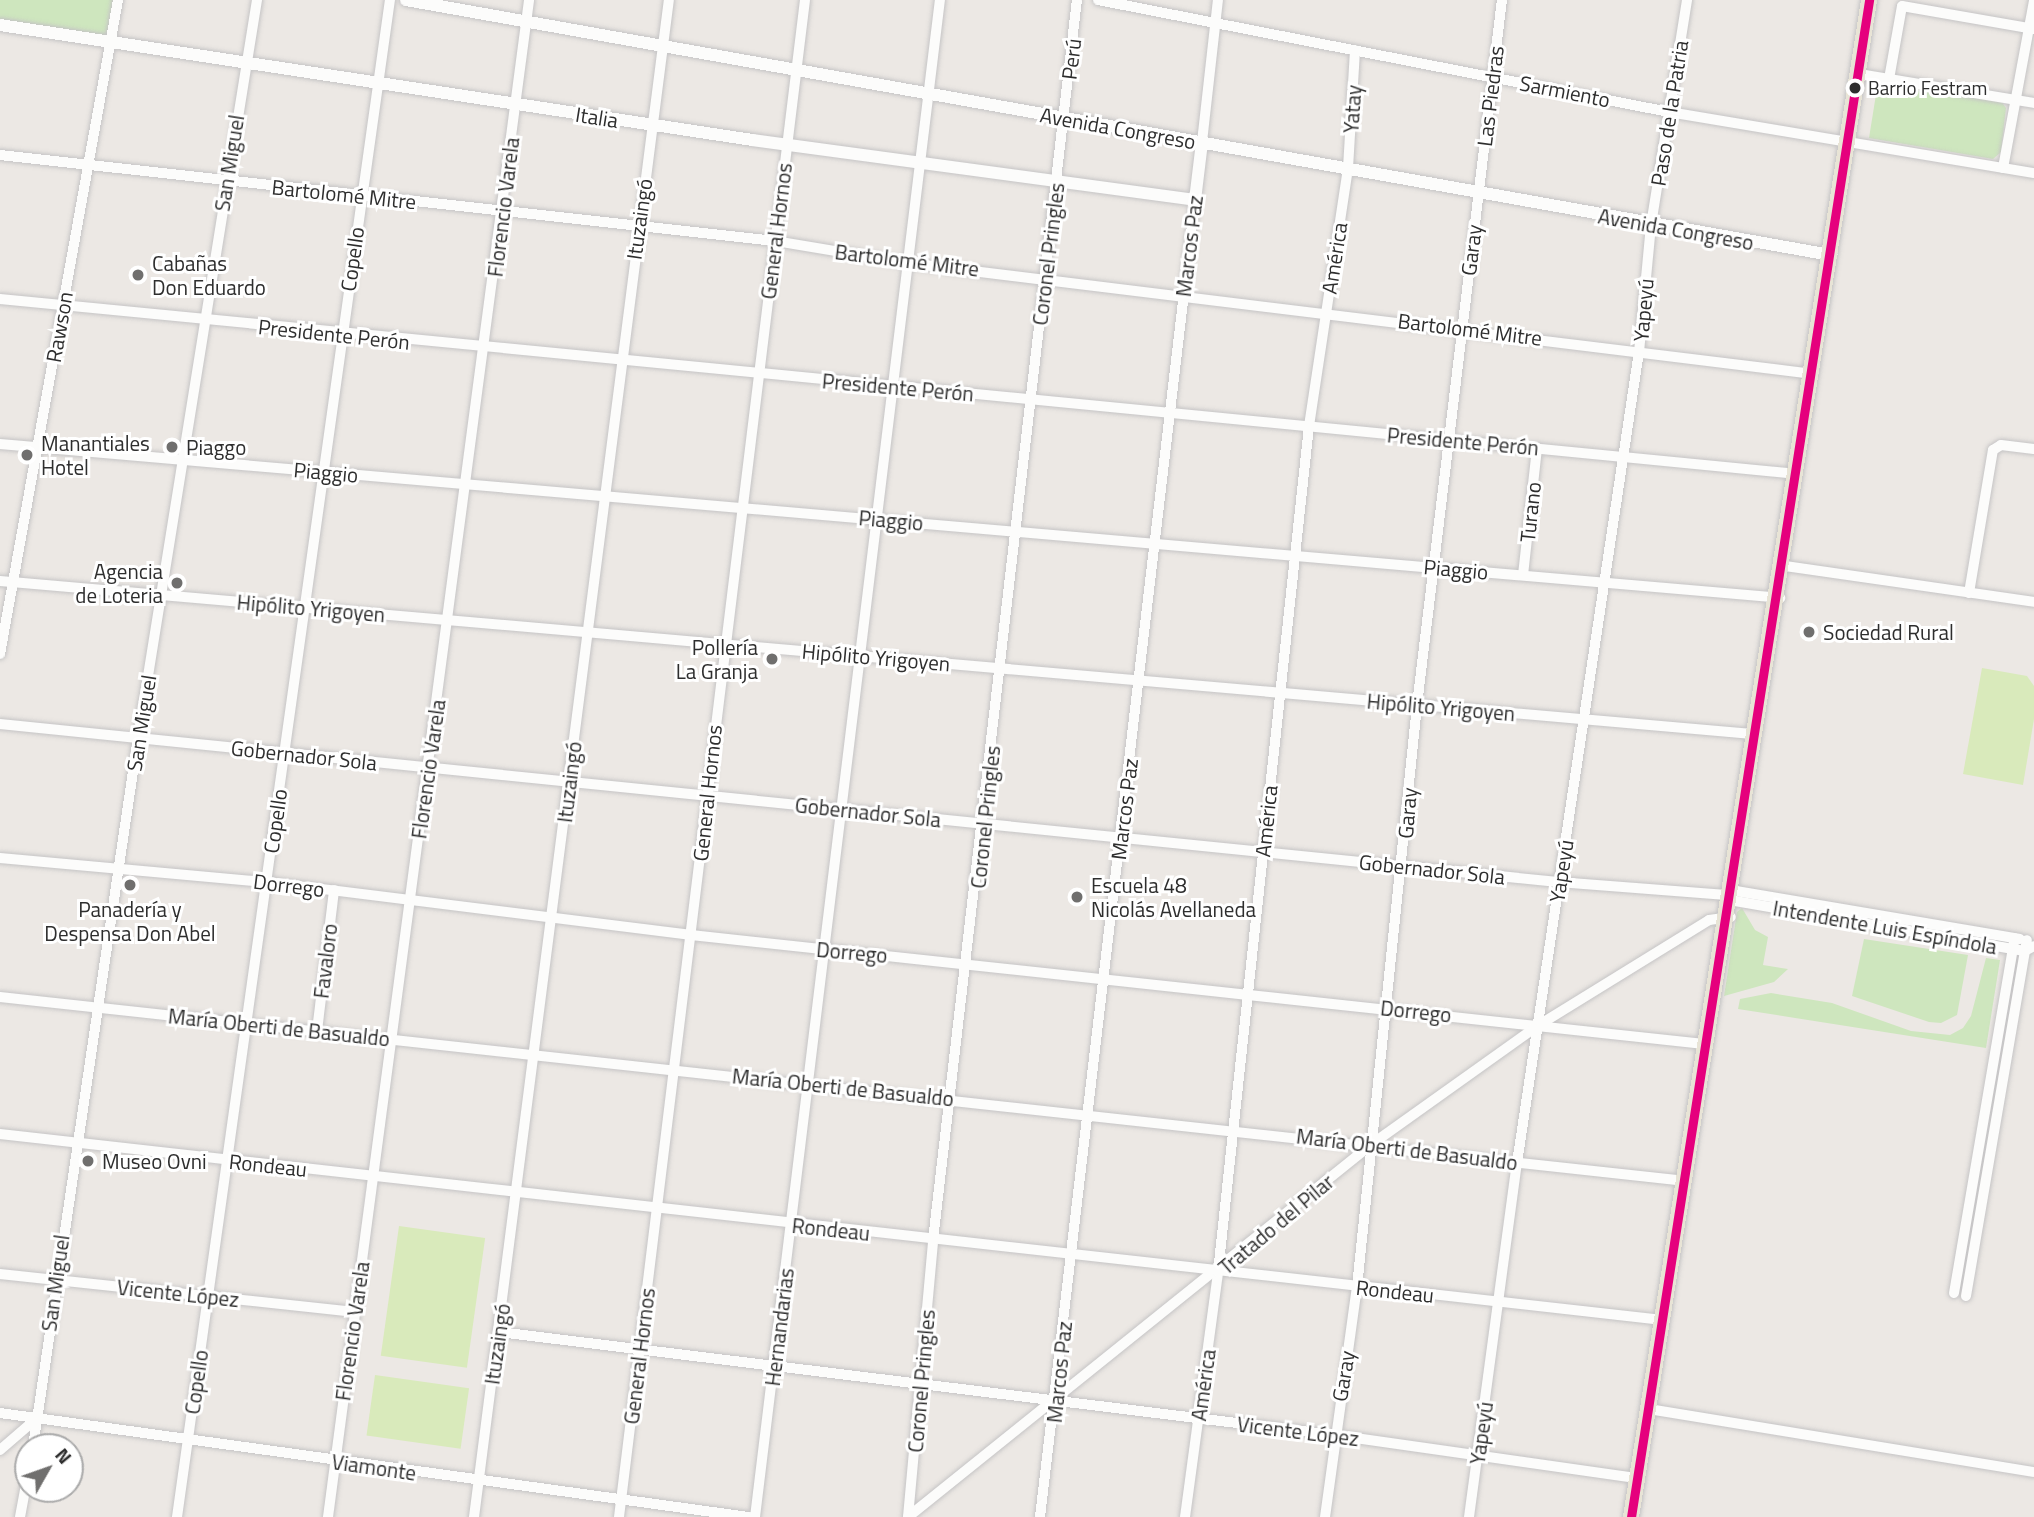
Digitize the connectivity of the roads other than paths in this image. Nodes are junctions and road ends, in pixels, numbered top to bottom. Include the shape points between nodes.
1 (118, 0) edge
2 (257, 0) edge
3 (390, 0) edge
4 (405, 0) edge
5 (529, 0) edge
6 (668, 0) edge
7 (805, 0) edge
8 (940, 0) edge
9 (1077, 0) edge
10 (1098, 0) edge
11 (1218, 0) edge
12 (1502, 0) edge
13 (1687, 0) edge
14 (1869, 0) edge
15 (2034, 0) edge
16 (526, 21) junction
17 (1215, 23) junction
18 (0, 25) edge
19 (2031, 28) edge
20 (110, 42) junction
21 (662, 46) junction
22 (1355, 50) junction
23 (246, 63) junction
24 (796, 70) junction
25 (1859, 74) junction
26 (1492, 77) junction
27 (1889, 79) junction
28 (378, 83) junction
29 (926, 94) junction
30 (2015, 100) junction
31 (2034, 103) edge
32 (516, 104) junction
33 (1669, 112) junction
34 (1064, 118) junction
35 (652, 125) junction
36 (1202, 142) junction
37 (1849, 143) junction
38 (787, 145) junction
39 (0, 155) edge
40 (919, 163) junction
41 (88, 165) junction
42 (1348, 168) junction
43 (2003, 168) junction
44 (2034, 173) edge
45 (225, 180) junction
46 (1056, 182) junction
47 (1478, 192) junction
48 (361, 196) junction
49 (1195, 200) junction
50 (502, 212) junction
51 (1651, 225) junction
52 (638, 227) junction
53 (775, 242) junction
54 (1831, 255) junction
55 (907, 263) junction
56 (1046, 277) junction
57 (1184, 295) junction
58 (0, 299) edge
59 (62, 307) junction
60 (1326, 312) junction
61 (204, 321) junction
62 (1462, 328) junction
63 (341, 335) junction
64 (485, 349) junction
65 (1639, 352) junction
66 (619, 363) junction
67 (1813, 373) junction
68 (758, 375) junction
69 (893, 386) junction
70 (1032, 399) junction
71 (1170, 413) junction
72 (1309, 426) junction
73 (1448, 440) junction
74 (0, 444) edge
75 (1537, 448) junction
76 (37, 449) junction
77 (2034, 449) edge
78 (1624, 456) junction
79 (184, 460) junction
80 (322, 472) junction
81 (1797, 476) junction
82 (466, 484) junction
83 (603, 495) junction
84 (739, 507) junction
85 (876, 519) junction
86 (1017, 531) junction
87 (1155, 543) junction
88 (1295, 555) junction
89 (1783, 566) junction
90 (1433, 567) junction
91 (1523, 575) junction
92 (0, 581) edge
93 (13, 582) junction
94 (1605, 582) junction
95 (1969, 593) junction
96 (162, 594) junction
97 (1778, 598) junction
98 (2034, 602) edge
99 (304, 607) junction
100 (449, 620) junction
101 (587, 632) junction
102 (723, 644) junction
103 (0, 654) edge
104 (859, 656) junction
105 (1002, 668) junction
106 (1139, 681) junction
107 (1280, 693) junction
108 (1417, 705) junction
109 (1586, 719) junction
110 (0, 724) edge
111 (1752, 734) junction
112 (138, 738) junction
113 (284, 753) junction
114 (429, 768) junction
115 (569, 782) junction
116 (706, 796) junction
117 (841, 809) junction
118 (985, 824) junction
119 (1121, 838) junction
120 (1263, 852) junction
121 (0, 858) edge
122 (1402, 866) junction
123 (118, 868) junction
124 (266, 882) junction
125 (1558, 882) junction
126 (334, 890) junction
127 (411, 900) junction
128 (1731, 904) junction
129 (552, 918) junction
130 (691, 935) junction
131 (2025, 945) edge
132 (824, 949) junction
133 (968, 963) junction
134 (1104, 979) junction
135 (1248, 993) junction
136 (0, 997) edge
137 (97, 1007) junction
138 (1387, 1008) junction
139 (246, 1023) junction
140 (1539, 1025) junction
141 (317, 1031) junction
142 (392, 1039) junction
143 (2003, 1043) junction
144 (1704, 1044) junction
145 (536, 1054) junction
146 (676, 1069) junction
147 (808, 1083) junction
148 (1701, 1087) junction
149 (951, 1099) junction
150 (1089, 1113) junction
151 (1233, 1129) junction
152 (0, 1134) edge
153 (76, 1143) junction
154 (1373, 1144) junction
155 (227, 1160) junction
156 (1517, 1163) junction
157 (374, 1177) junction
158 (1974, 1180) junction
159 (1686, 1181) junction
160 (1986, 1181) junction
161 (517, 1193) junction
162 (657, 1209) junction
163 (792, 1224) junction
164 (933, 1240) junction
165 (1071, 1256) junction
166 (1218, 1272) junction
167 (0, 1274) edge
168 (1957, 1278) junction
169 (55, 1280) junction
170 (1969, 1280) junction
171 (1357, 1287) junction
172 (1954, 1293) dead end
173 (208, 1296) junction
174 (1966, 1296) dead end
175 (1499, 1302) junction
176 (355, 1311) junction
177 (1663, 1320) junction
178 (499, 1332) junction
179 (640, 1349) junction
180 (774, 1366) junction
181 (922, 1385) junction
182 (1057, 1400) junction
183 (1649, 1409) junction
184 (0, 1413) edge
185 (38, 1417) junction
186 (1198, 1419) junction
187 (35, 1433) edge
188 (1334, 1436) junction
189 (188, 1440) junction
190 (0, 1450) edge
191 (1478, 1456) junction
192 (334, 1461) junction
193 (2034, 1472) edge
194 (1638, 1478) junction
195 (479, 1482) junction
196 (621, 1500) junction
197 (177, 1517) edge
198 (328, 1517) edge
199 (474, 1517) edge
200 (619, 1517) edge
201 (749, 1517) edge
202 (755, 1517) edge
203 (908, 1517) edge
204 (1040, 1517) edge
205 (1185, 1517) edge
206 (1325, 1517) edge
207 (1469, 1517) edge
208 (1631, 1517) edge

1 - 20 street, Rawson
2 - 23 street, San Miguel
3 - 28 street, Copello
4 - 16 street, Avenida Congreso
5 - 16 street, Florencio Varela
6 - 21 street, Ituzaingó
7 - 24 street, General Hornos
8 - 29 street, Hernandarias
9 - 34 street, Perú
10 - 17 street, Sarmiento
11 - 17 street
12 - 26 street, Las Piedras
13 - 33 street, Paso de la Patria
14 - 25 main road
15 - 19 street
16 - 21 street, Avenida Congreso
16 - 32 street, Florencio Varela
17 - 22 street, Sarmiento
17 - 36 street
18 - 20 street, Italia
19 - 27 street via 1902,6
19 - 30 street
20 - 23 street, Italia
20 - 41 street, Rawson
21 - 24 street, Avenida Congreso
21 - 35 street, Ituzaingó
22 - 26 street, Sarmiento
22 - 42 street, Yatay
23 - 28 street, Italia
23 - 45 street, San Miguel
24 - 29 street, Avenida Congreso
24 - 38 street, General Hornos
25 - 27 street
25 - 37 main road
26 - 33 street, Sarmiento
26 - 47 street, Las Piedras
27 - 30 street
28 - 32 street, Italia
28 - 48 street, Copello
29 - 34 street, Avenida Congreso
29 - 40 street, Hernandarias
30 - 31 street
30 - 43 street
32 - 35 street, Italia
32 - 50 street, Florencio Varela
33 - 37 street, Sarmiento
33 - 51 street, Paso de la Patria
34 - 36 street, Avenida Congreso
34 - 46 street, Coronel Pringles
35 - 38 street, Italia
35 - 52 street, Ituzaingó
36 - 42 street, Avenida Congreso
36 - 49 street, Marcos Paz
37 - 43 street, Sarmiento
37 - 54 main road
38 - 40 street, Italia
38 - 53 street, General Hornos
39 - 41 street, Bartolomé Mitre
40 - 46 street, Italia
40 - 55 street, Hernandarias
41 - 45 street, Bartolomé Mitre
41 - 59 street, Rawson
42 - 47 street, Avenida Congreso
42 - 60 street, América
43 - 44 street, Sarmiento
45 - 48 street, Bartolomé Mitre
45 - 61 street, San Miguel
46 - 49 street, Italia
46 - 56 street, Coronel Pringles
47 - 51 street, Avenida Congreso
47 - 62 street, Garay
48 - 50 street, Bartolomé Mitre
48 - 63 street, Copello
49 - 57 street, Marcos Paz
50 - 52 street, Bartolomé Mitre
50 - 64 street, Florencio Varela
51 - 54 street, Avenida Congreso
51 - 65 street, Yapeyú
52 - 53 street, Bartolomé Mitre
52 - 66 street, Ituzaingó
53 - 55 street, Bartolomé Mitre
53 - 68 street, General Hornos
54 - 67 main road
55 - 56 street, Bartolomé Mitre
55 - 69 street, Hernandarias
56 - 57 street, Bartolomé Mitre
56 - 70 street, Coronel Pringles
57 - 60 street, Bartolomé Mitre
57 - 71 street, Marcos Paz
58 - 59 street, Presidente Perón
59 - 61 street, Presidente Perón
59 - 76 street, Rawson
60 - 62 street, Bartolomé Mitre
60 - 72 street, América
61 - 63 street, Presidente Perón
61 - 79 street, San Miguel
62 - 65 street, Bartolomé Mitre
62 - 73 street, Garay
63 - 64 street, Presidente Perón
63 - 80 street, Copello
64 - 66 street, Presidente Perón
64 - 82 street, Florencio Varela
65 - 67 street, Bartolomé Mitre
65 - 78 street, Yapeyú
66 - 68 street, Presidente Perón
66 - 83 street, Ituzaingó
67 - 81 main road
68 - 69 street, Presidente Perón
68 - 84 street, General Hornos
69 - 70 street, Presidente Perón
69 - 85 street, Hernandarias
70 - 71 street, Presidente Perón
70 - 86 street, Coronel Pringles
71 - 72 street, Presidente Perón
71 - 87 street, Marcos Paz
72 - 73 street, Presidente Perón
72 - 88 street, América
73 - 75 street, Presidente Perón
73 - 90 street, Garay
74 - 76 street, Piaggio
75 - 78 street, Presidente Perón
75 - 91 street, Turano
76 - 79 street, Piaggio
76 - 93 street, Rawson
77 - 95 street via 2001,446 1993,450
78 - 81 street, Presidente Perón
78 - 94 street, Yapeyú
79 - 80 street, Piaggio
79 - 96 street, San Miguel
80 - 82 street, Piaggio
80 - 99 street, Copello
81 - 89 main road via 1790,488
82 - 83 street, Piaggio
82 - 100 street, Florencio Varela
83 - 84 street, Piaggio
83 - 101 street, Ituzaingó
84 - 85 street, Piaggio
84 - 102 street, General Hornos
85 - 86 street, Piaggio
85 - 104 street, Hernandarias
86 - 87 street, Piaggio
86 - 105 street, Coronel Pringles
87 - 88 street, Piaggio
87 - 106 street, Marcos Paz
88 - 90 street, Piaggio
88 - 107 street, América
89 - 95 street
89 - 97 main road
90 - 91 street, Piaggio
90 - 108 street, Garay
91 - 94 street, Piaggio
92 - 93 street, Hipólito Yrigoyen
93 - 96 street, Hipólito Yrigoyen
93 - 103 street, Rawson
94 - 97 street, Piaggio
94 - 109 street, Yapeyú
95 - 98 street
96 - 99 street, Hipólito Yrigoyen
96 - 112 street, San Miguel
97 - 111 main road
97 - 128 main road
99 - 100 street, Hipólito Yrigoyen
99 - 113 street, Copello
100 - 101 street, Hipólito Yrigoyen
100 - 114 street, Florencio Varela
101 - 102 street, Hipólito Yrigoyen
101 - 115 street, Ituzaingó
102 - 104 street, Hipólito Yrigoyen
102 - 116 street, General Hornos
104 - 105 street, Hipólito Yrigoyen
104 - 117 street, Hernandarias
105 - 106 street, Hipólito Yrigoyen
105 - 118 street, Coronel Pringles
106 - 107 street, Hipólito Yrigoyen
106 - 119 street, Marcos Paz
107 - 108 street, Hipólito Yrigoyen
107 - 120 street, América
108 - 109 street, Hipólito Yrigoyen
108 - 122 street, Garay
109 - 111 street, Hipólito Yrigoyen
109 - 125 street, Yapeyú
110 - 112 street, Gobernador Sola
111 - 128 main road
112 - 113 street, Gobernador Sola
112 - 123 street, San Miguel
113 - 114 street, Gobernador Sola
113 - 124 street, Copello
114 - 115 street, Gobernador Sola
114 - 127 street, Florencio Varela
115 - 116 street, Gobernador Sola
115 - 129 street, Ituzaingó
116 - 117 street, Gobernador Sola
116 - 130 street, General Hornos
117 - 118 street, Gobernador Sola
117 - 132 street, Hernandarias
118 - 119 street, Gobernador Sola
118 - 133 street, Coronel Pringles
119 - 120 street, Gobernador Sola
119 - 134 street, Marcos Paz
120 - 122 street, Gobernador Sola
120 - 135 street, América
121 - 123 street, Dorrego
122 - 125 street, Gobernador Sola
122 - 138 street, Garay
123 - 124 street, Dorrego
123 - 137 street, San Miguel
124 - 126 street, Dorrego
124 - 139 street, Copello
125 - 128 street, Gobernador Sola
125 - 140 street, Yapeyú
126 - 127 street, Dorrego
126 - 141 street, Favaloro
127 - 129 street, Dorrego
127 - 142 street, Florencio Varela
128 - 131 street, Intendente Luis Espíndola
128 - 140 street, Tratado del Pilar
128 - 144 main road
128 - 148 main road via 1707,1076
129 - 130 street, Dorrego
129 - 145 street, Ituzaingó
130 - 132 street, Dorrego
130 - 146 street, General Hornos
131 - 143 street
132 - 133 street, Dorrego
132 - 147 street, Hernandarias
133 - 134 street, Dorrego
133 - 149 street, Coronel Pringles
134 - 135 street, Dorrego
134 - 150 street, Marcos Paz
135 - 138 street, Dorrego
135 - 151 street, América
136 - 137 street, María Oberti de Basualdo
137 - 139 street, María Oberti de Basualdo
137 - 153 street, San Miguel
138 - 140 street, Dorrego
138 - 154 street, Garay
139 - 141 street, María Oberti de Basualdo
139 - 155 street, Copello
140 - 144 street, Dorrego
140 - 154 street, Tratado del Pilar
140 - 156 street, Yapeyú
141 - 142 street, María Oberti de Basualdo
142 - 145 street, María Oberti de Basualdo
142 - 157 street, Florencio Varela
143 - 158 street
143 - 160 street
144 - 148 main road
145 - 146 street, María Oberti de Basualdo
145 - 161 street, Ituzaingó
146 - 147 street, María Oberti de Basualdo
146 - 162 street, General Hornos
147 - 149 street, María Oberti de Basualdo
147 - 163 street, Hernandarias
148 - 159 main road
149 - 150 street, María Oberti de Basualdo
149 - 164 street, Coronel Pringles
150 - 151 street, María Oberti de Basualdo
150 - 165 street, Marcos Paz
151 - 154 street, María Oberti de Basualdo
151 - 166 street, América
152 - 153 street, Rondeau
153 - 155 street, Rondeau
153 - 169 street, San Miguel
154 - 156 street, María Oberti de Basualdo
154 - 166 street, Tratado del Pilar
154 - 171 street, Garay
155 - 157 street, Rondeau
155 - 173 street, Copello
156 - 159 street, María Oberti de Basualdo
156 - 175 street, Yapeyú
157 - 161 street, Rondeau
157 - 176 street, Florencio Varela
158 - 160 street
158 - 168 street
159 - 177 main road
160 - 170 street
161 - 162 street, Rondeau
161 - 178 street, Ituzaingó
162 - 163 street, Rondeau
162 - 179 street, General Hornos
163 - 164 street, Rondeau
163 - 180 street, Hernandarias
164 - 165 street, Rondeau
164 - 181 street, Coronel Pringles
165 - 166 street, Rondeau
165 - 182 street, Marcos Paz
166 - 171 street, Rondeau
166 - 182 street, Tratado del Pilar
166 - 186 street, América
167 - 169 street, Vicente López
168 - 170 street
168 - 172 street
169 - 173 street, Vicente López
169 - 185 street, San Miguel
170 - 174 street
171 - 175 street, Rondeau
171 - 188 street, Garay
173 - 176 street, Vicente López
173 - 189 street, Copello
175 - 177 street, Rondeau
175 - 191 street, Yapeyú
176 - 192 street, Florencio Varela
177 - 183 main road
178 - 179 street, Vicente López
178 - 195 street, Ituzaingó
179 - 180 street, Vicente López
179 - 196 street, General Hornos
180 - 181 street, Vicente López
180 - 202 street, Hernandarias
181 - 182 street, Vicente López
181 - 203 street, Coronel Pringles
182 - 186 street, Vicente López
182 - 203 street, Tratado del Pilar
182 - 204 street, Marcos Paz
183 - 193 street
183 - 194 main road
184 - 185 street, Viamonte
185 - 187 street, San Miguel
185 - 189 street, Viamonte
185 - 190 street
186 - 188 street, Vicente López
186 - 205 street, América
188 - 191 street, Vicente López
188 - 206 street, Garay
189 - 192 street, Viamonte
189 - 197 street, Copello
191 - 194 street, Vicente López
191 - 207 street, Yapeyú
192 - 195 street, Viamonte
192 - 198 street, Florencio Varela
194 - 208 main road
195 - 196 street, Viamonte
195 - 199 street, Ituzaingó
196 - 200 street, General Hornos
196 - 201 street, Viamonte

